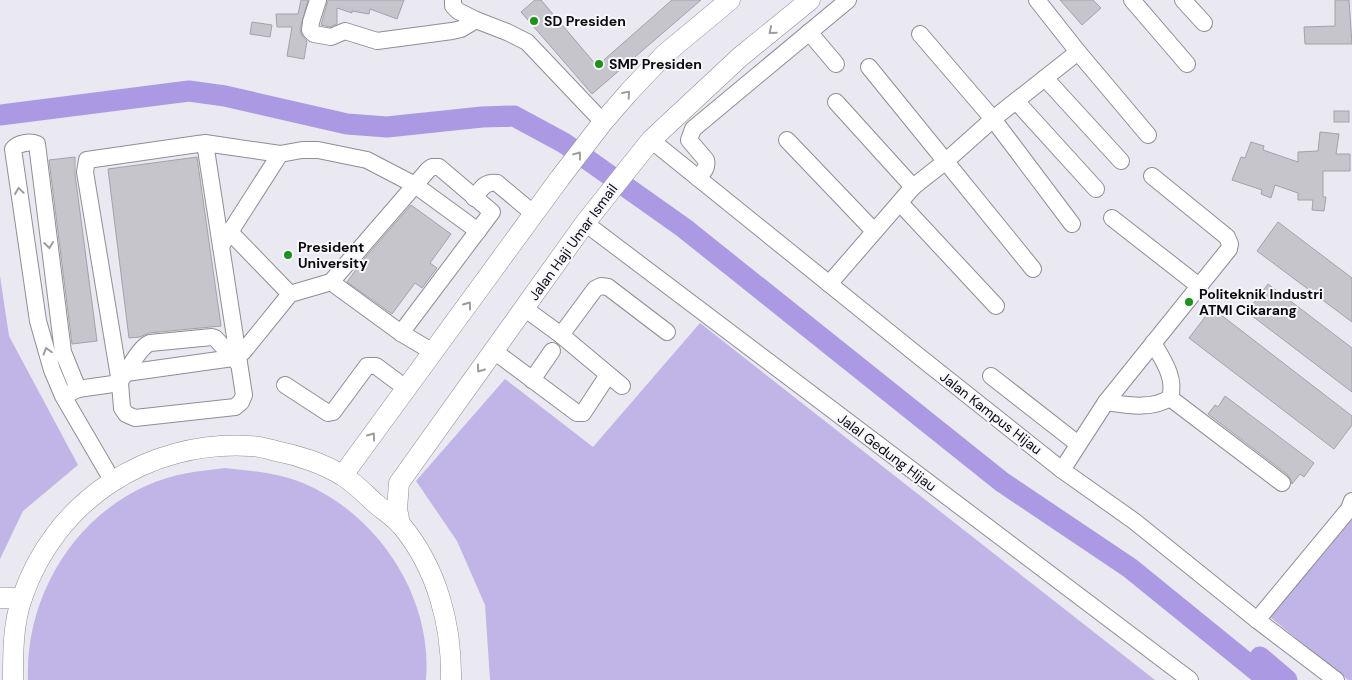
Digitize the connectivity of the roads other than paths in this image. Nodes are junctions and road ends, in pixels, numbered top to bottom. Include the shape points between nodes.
1 (318, 0) edge
2 (453, 0) edge
3 (730, 0) edge
4 (810, 0) edge
5 (848, 0) edge
6 (1037, 0) edge
7 (1132, 0) edge
8 (1183, 0) edge
9 (476, 20) junction
10 (1204, 23) dead end
11 (809, 32) junction
12 (920, 34) dead end
13 (1078, 52) junction
14 (836, 64) dead end
15 (1187, 64) dead end
16 (868, 66) dead end
17 (1045, 78) junction
18 (1016, 101) junction
19 (836, 102) dead end
20 (993, 119) junction
21 (599, 127) junction
22 (1148, 135) dead end
23 (651, 140) junction
24 (787, 140) dead end
25 (205, 143) junction
26 (280, 154) junction
27 (946, 161) junction
28 (1121, 161) dead end
29 (702, 173) junction
30 (1152, 176) dead end
31 (415, 185) junction
32 (913, 187) junction
33 (1096, 189) dead end
34 (474, 198) junction
35 (900, 203) junction
36 (534, 214) junction
37 (1112, 218) dead end
38 (588, 220) junction
39 (1072, 224) dead end
40 (478, 231) junction
41 (874, 231) junction
42 (225, 239) junction
43 (1033, 269) dead end
44 (331, 282) junction
45 (830, 284) junction
46 (1199, 286) junction
47 (290, 294) junction
48 (996, 306) dead end
49 (524, 308) junction
50 (667, 332) dead end
51 (401, 333) junction
52 (561, 335) junction
53 (1153, 343) junction
54 (494, 350) junction
55 (552, 351) dead end
56 (433, 352) junction
57 (237, 359) junction
58 (608, 375) junction
59 (991, 376) dead end
60 (122, 379) junction
61 (532, 380) junction
62 (285, 385) dead end
63 (622, 386) dead end
64 (407, 388) junction
65 (78, 389) junction
66 (63, 396) junction
67 (1170, 398) junction
68 (1106, 402) junction
69 (1078, 444) junction
70 (1062, 470) junction
71 (343, 476) junction
72 (112, 480) junction
73 (1282, 483) dead end
74 (1352, 501) edge
75 (400, 524) junction
76 (0, 598) edge
77 (22, 598) junction
78 (1257, 620) junction
79 (6, 641) edge
80 (13, 680) edge
81 (450, 680) edge
82 (1190, 680) edge
83 (1336, 680) edge

1 - 9 street via 310,30 330,37 344,32 377,41 418,37 461,29
2 - 9 street via 455,8
21 -> 3 main road via 665,54
4 -> 23 main road, Jalan Haji Umar Ismail via 733,63
5 - 11 street
6 - 13 street
7 - 15 street
8 - 10 street
9 - 21 street via 527,42
11 - 14 street
11 - 29 street via 693,129 689,140 706,160
12 - 20 street
13 - 17 street
13 - 22 street
16 - 27 street
17 - 18 street
17 - 28 street
18 - 20 street
18 - 33 street
19 - 32 street
20 - 27 street
20 - 39 street
36 -> 21 main road
23 - 29 street, Jalan Kampus Hijau
23 - 38 main road, Jalan Haji Umar Ismail
24 - 41 street
25 - 26 street
25 - 42 street
25 - 60 street via 88,160 85,172
26 - 31 street via 318,150 367,160
26 - 42 street
27 - 32 street
27 - 43 street
29 - 45 street, Jalan Kampus Hijau
30 - 46 street via 1229,240 1229,249
31 - 34 street via 432,167 439,168
31 - 40 street
31 - 44 street
32 - 35 street
34 - 36 street via 485,184 497,183
34 - 40 street via 492,212
35 - 41 street
35 - 48 street
56 -> 36 main road
37 - 46 street
38 - 49 main road, Jalan Haji Umar Ismail
38 - 82 street, Jalal Gedung Hijau
40 - 51 street
41 - 45 street
42 - 47 street
42 - 57 street
44 - 47 street
44 - 51 street
45 - 70 street, Jalan Kampus Hijau
46 - 53 street
47 - 57 street
49 - 52 street
49 - 54 main road, Jalan Haji Umar Ismail
50 - 52 street via 608,287 601,286 595,289
51 - 56 street
52 - 58 street
53 - 67 street via 1168,367 1173,390
53 - 68 street
54 - 61 street
54 -> 75 main road, Jalan Haji Umar Ismail via 399,483 397,509
55 - 61 street
56 - 64 main road
57 - 60 street
57 - 60 street via 212,336 150,343 141,349
57 - 60 street via 244,395 234,407 134,418 122,408
58 - 61 street via 580,413
58 - 63 street
59 - 69 street
60 - 65 street
62 - 64 street via 328,413 333,412 367,366 376,366
71 -> 64 main road
65 - 66 street
66 -> 65 street via 38,321 13,149 18,145 37,144 63,352
66 - 72 street
67 - 68 street via 1151,405
67 - 73 street
68 - 69 street
69 - 70 street
70 - 78 street, Jalan Kampus Hijau via 1134,521
71 - 72 main road via 299,456 252,446 203,446 156,458
71 - 75 main road
72 - 77 main road via 74,512 48,545
74 - 78 street via 1349,509
75 - 81 main road via 421,554 447,620
76 - 77 main road
77 - 79 main road
78 - 83 street, Jalan Kampus Hijau
79 - 80 main road

